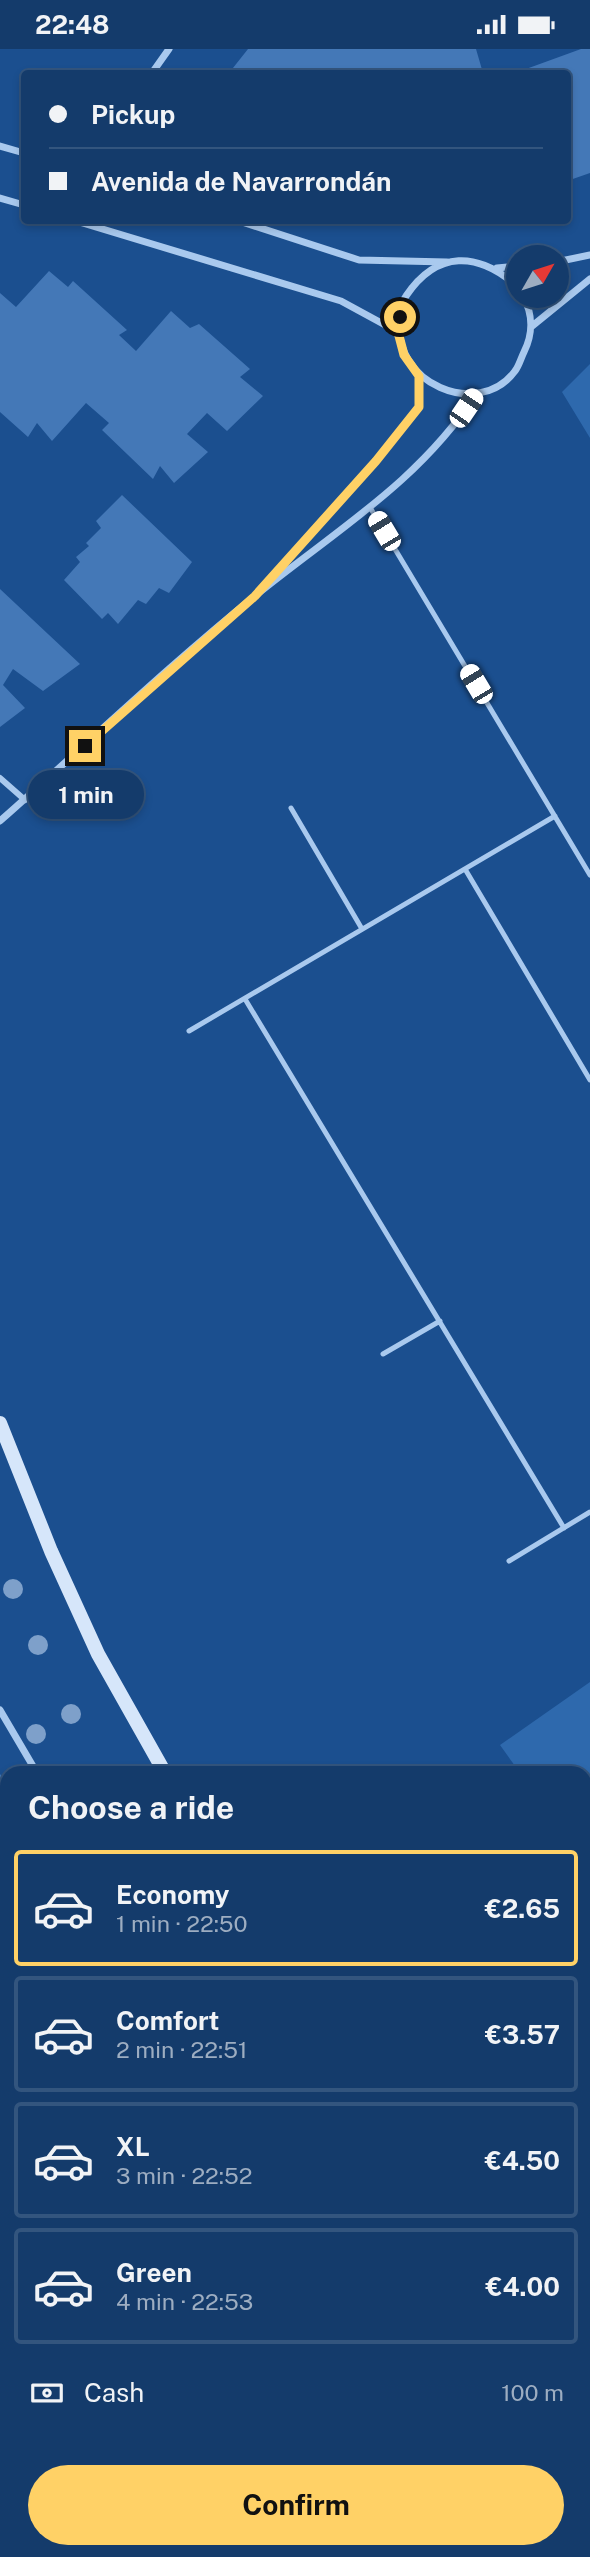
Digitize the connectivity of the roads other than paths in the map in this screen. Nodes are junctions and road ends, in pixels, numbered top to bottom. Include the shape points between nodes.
1 (169, 49) edge
2 (154, 70) edge
3 (0, 146) edge
4 (21, 152) edge
5 (0, 198) edge
6 (21, 204) edge
7 (86, 224) edge
8 (248, 224) edge
9 (590, 255) edge
10 (569, 259) edge
11 (447, 262) junction
12 (506, 267) edge
13 (497, 268) junction
14 (506, 276) edge
15 (590, 279) edge
16 (528, 308) edge
17 (531, 327) junction
18 (398, 332) junction
19 (419, 376) junction
20 (477, 393) junction
21 (371, 509) junction
22 (255, 596) junction
23 (0, 778) edge
24 (24, 800) junction
25 (291, 808) dead end
26 (555, 816) junction
27 (0, 821) edge
28 (465, 869) junction
29 (590, 875) edge
30 (362, 929) junction
31 (244, 999) junction
32 (189, 1031) dead end
33 (590, 1080) edge
34 (440, 1321) junction
35 (383, 1354) dead end
36 (0, 1423) edge
37 (590, 1512) edge
38 (564, 1528) junction
39 (509, 1560) dead end
40 (0, 1710) edge
41 (33, 1766) edge
42 (161, 1766) edge

1 - 2 street
3 - 4 street
5 - 6 street
7 - 18 street via 341,301
8 - 11 street via 359,260
9 - 10 street
11 - 13 street via 469,260
11 - 18 street via 418,279 402,302
12 - 13 street
13 - 14 street
15 - 17 street
16 - 17 street
17 - 20 street via 514,372 497,386
18 - 19 street via 404,355
19 - 20 street via 444,391
19 - 22 street via 419,407
20 - 21 street via 456,424
21 - 22 street
21 - 26 lane
22 - 24 street
23 - 24 street
24 - 27 street
25 - 30 lane
26 - 28 lane
26 - 29 lane
28 - 30 lane
28 - 33 lane
30 - 31 lane
31 - 32 lane
31 - 34 lane
34 - 35 lane
34 - 38 lane
36 - 42 main road via 98,1654
37 - 38 lane
38 - 39 lane
40 - 41 street

